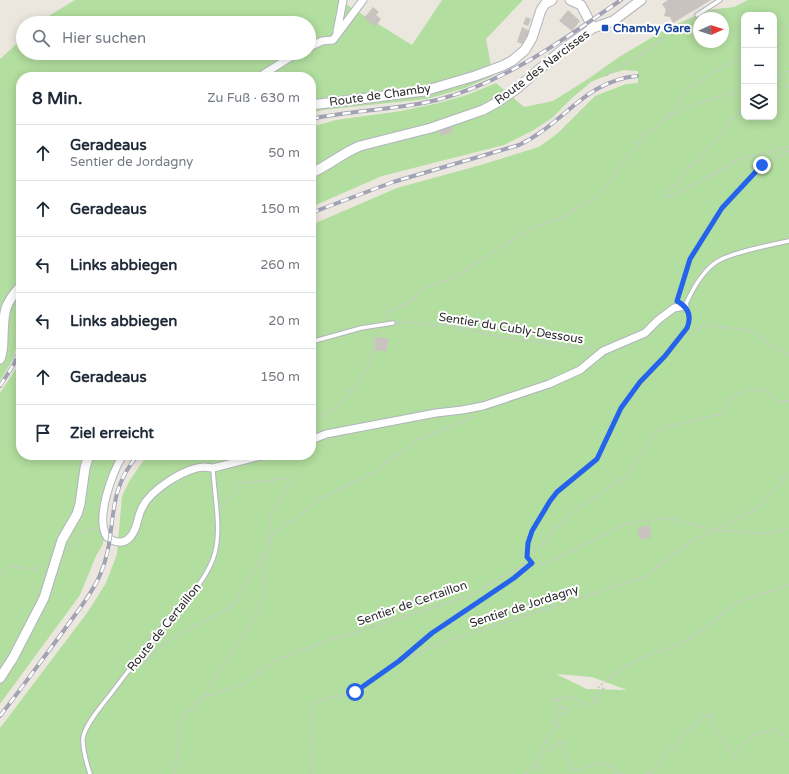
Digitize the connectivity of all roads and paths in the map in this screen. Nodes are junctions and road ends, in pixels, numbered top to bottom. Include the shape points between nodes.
1 (343, 0) edge
2 (363, 0) edge
3 (552, 0) edge
4 (570, 0) edge
5 (641, 0) edge
6 (720, 0) edge
7 (582, 2) edge
8 (702, 12) edge
9 (693, 18) edge
10 (789, 25) edge
11 (594, 28) junction
12 (337, 34) junction
13 (777, 35) edge
14 (316, 44) edge
15 (741, 57) edge
16 (286, 60) edge
17 (789, 70) edge
18 (267, 72) edge
19 (606, 76) dead end
20 (777, 77) edge
21 (777, 86) edge
22 (789, 86) edge
23 (741, 92) edge
24 (316, 104) edge
25 (741, 110) edge
26 (665, 120) junction
27 (789, 147) edge
28 (789, 151) edge
29 (316, 171) edge
30 (789, 241) edge
31 (16, 292) edge
32 (685, 306) junction
33 (393, 323) joint
34 (386, 324) junction
35 (381, 325) junction
36 (683, 335) junction
37 (316, 341) edge
38 (603, 351) junction
39 (789, 354) edge
40 (0, 359) edge
41 (789, 401) edge
42 (483, 406) junction
43 (316, 420) edge
44 (316, 438) edge
45 (88, 460) edge
46 (121, 460) edge
47 (245, 460) edge
48 (213, 468) junction
49 (789, 472) edge
50 (217, 516) junction
51 (789, 528) edge
52 (104, 530) junction
53 (716, 530) junction
54 (267, 548) junction
55 (56, 557) junction
56 (527, 558) junction
57 (532, 563) junction
58 (0, 573) edge
59 (789, 585) edge
60 (399, 661) junction
61 (127, 673) junction
62 (0, 678) edge
63 (202, 697) junction
64 (789, 741) edge
65 (539, 758) junction
66 (533, 765) junction
67 (90, 774) edge
68 (175, 774) edge
69 (311, 774) edge
70 (527, 774) edge
71 (539, 774) edge
72 (620, 774) edge
73 (647, 774) edge

1 - 12 street
2 - 12 street
3 - 24 street, Route de Chamby via 540,10 532,38 525,50 502,66 424,91
4 - 7 street
5 - 11 street, Route des Narcisses via 613,21
6 - 8 lane
7 - 11 street
9 - 19 path via 640,56
10 - 13 path
11 - 29 street, Route des Narcisses via 562,50 515,90 483,110 431,128 360,146
12 - 14 street via 333,40
15 - 26 path via 691,86
16 - 18 street
17 - 20 path
21 - 22 path
23 - 26 path via 683,109
25 - 27 path via 697,162 664,194 665,196 673,196 740,159
26 - 34 path via 646,134 598,197 562,217 526,231 453,278 422,289 419,295 389,310
28 - 32 path via 762,165 722,208 690,259 677,301
30 - 32 lane via 717,262 698,281
31 - 40 street via 5,310
32 - 36 path via 689,313 689,323
32 - 38 street via 674,308 645,333
33 - 34 lane
33 - 38 path, Sentier du Cubly-Dessous via 447,325 502,337
34 - 35 lane
35 - 37 lane
35 - 43 path via 366,370 341,404
36 - 39 path via 692,333 704,325 748,330 771,346
36 - 56 path via 640,382 621,408 597,459 557,492 550,501 532,531
38 - 42 street via 580,370 549,384
41 - 56 path, Sentier de Certaillon via 778,402 765,390 746,390 730,399 719,415 659,428 628,475 573,512
42 - 44 street via 326,434
42 - 54 path via 476,414 453,426 418,439 375,472 321,498 274,533
45 - 55 street via 79,509
46 - 52 street via 106,498
47 - 48 street
48 - 50 lane, Route de Certaillon
48 - 52 street via 197,468 157,490 141,508 133,533 125,541 115,542 107,537
49 - 53 path, Sentier de Jordagny via 762,505
50 - 54 path via 223,503 242,483 290,478 272,513
50 - 61 lane, Route de Certaillon via 217,545 214,558 204,576
51 - 53 path via 766,534
52 - 55 path via 87,529 81,532 65,555
53 - 57 path via 667,518 626,524 547,563
53 - 60 path, Sentier de Jordagny via 689,542 647,576 438,644
54 - 61 path via 234,605 168,641 139,668
54 - 63 path via 261,606
55 - 58 path via 35,570 9,566
55 - 62 street via 44,598
56 - 57 path
56 - 63 path, Sentier de Certaillon via 521,567 466,596 274,661 244,684
57 - 60 path via 432,633
59 - 65 path via 736,603 695,636 625,667 598,688 605,689 594,698 600,700 596,703 584,704 572,697 552,700 559,702 555,709 568,708 558,716 554,724 558,724 559,727 552,730
60 - 69 path, Sentier de Jordagny via 355,692 314,702 310,720
61 - 67 lane, Route de Certaillon via 84,733 84,752
63 - 68 path, Sentier de Certaillon via 181,719
64 - 73 path via 776,730 764,732 747,739 736,757 716,732 711,713 687,731
65 - 66 path
65 - 72 path via 560,741 566,741 563,749 572,769 596,764 611,765
66 - 70 path
66 - 71 path via 537,764

